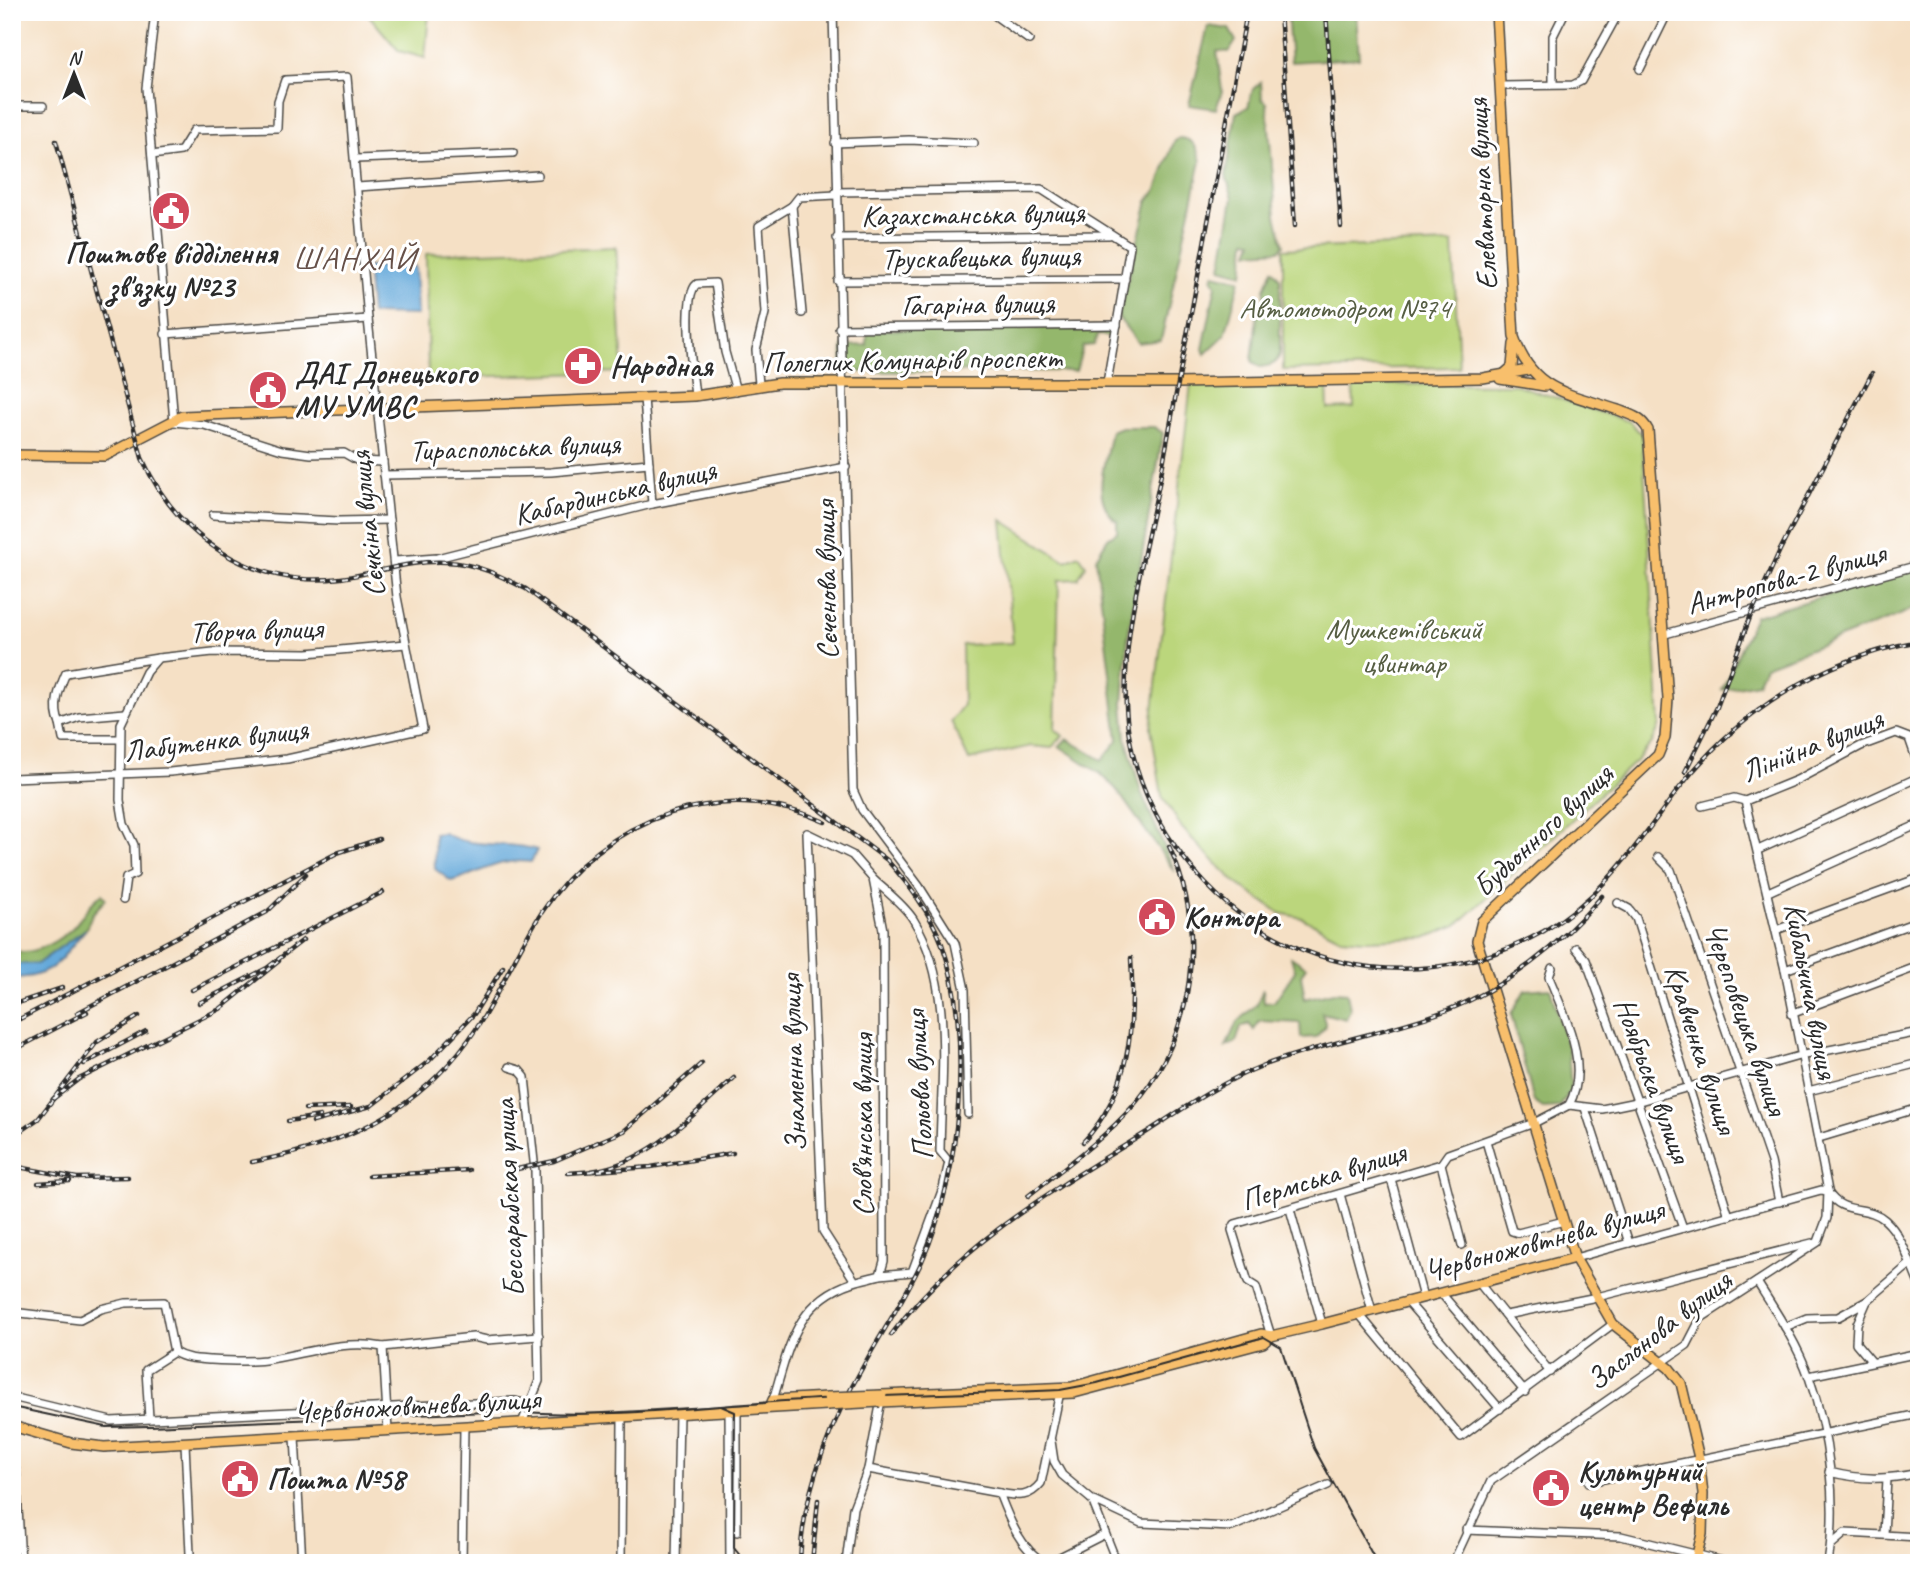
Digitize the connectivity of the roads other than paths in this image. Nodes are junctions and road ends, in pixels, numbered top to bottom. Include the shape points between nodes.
1 (155, 12) edge
2 (832, 12) edge
3 (990, 12) edge
4 (1496, 12) edge
5 (1565, 12) edge
6 (1619, 12) edge
7 (1668, 12) edge
8 (1029, 40) dead end
9 (1640, 69) dead end
10 (1553, 84) junction
11 (1501, 86) junction
12 (12, 106) edge
13 (43, 106) dead end
14 (835, 143) junction
15 (974, 143) dead end
16 (513, 153) dead end
17 (152, 155) junction
18 (356, 159) junction
19 (538, 175) dead end
20 (357, 187) junction
21 (836, 194) junction
22 (792, 206) junction
23 (1109, 235) junction
24 (837, 238) junction
25 (1125, 279) junction
26 (838, 281) junction
27 (802, 313) dead end
28 (368, 319) junction
29 (1117, 325) junction
30 (839, 328) junction
31 (165, 334) junction
32 (1514, 337) junction
33 (1528, 370) junction
34 (1495, 378) junction
35 (840, 382) junction
36 (1107, 383) junction
37 (759, 384) junction
38 (1557, 390) junction
39 (736, 391) junction
40 (695, 396) junction
41 (644, 398) junction
42 (377, 408) junction
43 (173, 419) junction
44 (12, 455) edge
45 (383, 462) junction
46 (649, 463) junction
47 (846, 467) junction
48 (384, 475) junction
49 (652, 504) junction
50 (213, 515) dead end
51 (389, 520) junction
52 (395, 561) junction
53 (1919, 565) edge
54 (1665, 634) junction
55 (406, 644) junction
56 (159, 658) junction
57 (125, 713) junction
58 (60, 724) junction
59 (423, 729) joint
60 (120, 739) junction
61 (1919, 767) edge
62 (120, 775) junction
63 (1919, 777) edge
64 (12, 778) edge
65 (1745, 801) junction
66 (1702, 806) dead end
67 (1919, 824) edge
68 (12, 826) edge
69 (1759, 850) junction
70 (1658, 857) dead end
71 (1919, 878) edge
72 (873, 879) junction
73 (1768, 892) junction
74 (122, 900) dead end
75 (1618, 903) dead end
76 (14, 917) dead end
77 (1919, 921) edge
78 (1776, 930) junction
79 (1576, 948) dead end
80 (1919, 966) edge
81 (1552, 968) dead end
82 (1785, 970) junction
83 (1791, 1014) junction
84 (1919, 1032) edge
85 (1799, 1056) junction
86 (1919, 1063) edge
87 (509, 1067) dead end
88 (1739, 1075) junction
89 (1690, 1088) junction
90 (1808, 1091) junction
91 (1636, 1102) junction
92 (1569, 1105) junction
93 (1585, 1108) junction
94 (1919, 1108) edge
95 (968, 1114) dead end
96 (1534, 1123) junction
97 (1819, 1138) junction
98 (1486, 1141) junction
99 (1441, 1164) junction
100 (1391, 1179) junction
101 (1828, 1191) junction
102 (1340, 1194) junction
103 (1780, 1202) junction
104 (1290, 1209) junction
105 (1730, 1216) junction
106 (1564, 1221) junction
107 (1683, 1228) junction
108 (1818, 1242) junction
109 (1629, 1243) junction
110 (1462, 1245) dead end
111 (1575, 1258) junction
112 (1910, 1264) junction
113 (880, 1275) junction
114 (855, 1281) junction
115 (1757, 1282) junction
116 (1479, 1283) junction
117 (1919, 1284) edge
118 (1441, 1293) junction
119 (1423, 1297) junction
120 (1597, 1297) junction
121 (1407, 1301) junction
122 (1867, 1301) junction
123 (1372, 1311) junction
124 (12, 1312) edge
125 (1359, 1314) junction
126 (1506, 1315) junction
127 (1322, 1324) junction
128 (1613, 1324) junction
129 (1784, 1327) junction
130 (538, 1336) junction
131 (1271, 1336) junction
132 (383, 1347) junction
133 (174, 1352) junction
134 (1919, 1353) edge
135 (1661, 1362) junction
136 (1872, 1362) junction
137 (1550, 1372) junction
138 (1809, 1376) junction
139 (1060, 1391) junction
140 (1525, 1392) junction
141 (12, 1397) edge
142 (881, 1399) junction
143 (528, 1404) junction
144 (771, 1404) junction
145 (386, 1408) junction
146 (1500, 1409) junction
147 (733, 1410) junction
148 (679, 1413) junction
149 (1919, 1413) edge
150 (622, 1417) junction
151 (149, 1418) junction
152 (522, 1423) junction
153 (12, 1426) edge
154 (464, 1427) junction
155 (388, 1431) junction
156 (1824, 1433) junction
157 (295, 1437) junction
158 (1051, 1441) junction
159 (185, 1443) junction
160 (1699, 1458) junction
161 (868, 1469) junction
162 (16, 1471) dead end
163 (1829, 1472) junction
164 (1917, 1473) edge
165 (1887, 1479) junction
166 (1589, 1482) dead end
167 (1328, 1485) dead end
168 (999, 1493) junction
169 (1093, 1500) junction
170 (1832, 1521) junction
171 (1466, 1530) junction
172 (737, 1532) dead end
173 (1845, 1533) junction
174 (1105, 1534) junction
175 (1884, 1534) junction
176 (1916, 1536) edge
177 (1830, 1545) junction
178 (190, 1554) dead end
179 (1696, 1559) edge
180 (1058, 1561) edge
181 (21, 1563) edge
182 (302, 1563) edge
183 (462, 1563) edge
184 (621, 1563) edge
185 (676, 1563) edge
186 (730, 1563) edge
187 (846, 1563) edge
188 (1047, 1563) edge
189 (1117, 1563) edge
190 (1453, 1563) edge
191 (1731, 1563) edge
192 (1828, 1563) edge

1 - 17 street via 146,88
2 - 14 street, Сєченова вулиця
3 - 8 street
4 - 11 main road, Елеваторна вулиця
5 - 10 street via 1553,36
6 - 10 street via 1581,81
7 - 9 street
10 - 11 street
11 - 32 main road, Елеваторна вулиця
12 - 13 street
14 - 15 street
14 - 21 street, Сєченова вулиця
16 - 18 street
17 - 18 street, Сєчкіна вулиця via 181,151 192,130 277,128 278,101 288,79 347,77
17 - 31 street
18 - 20 street, Сєчкіна вулиця
19 - 20 street
20 - 28 street, Сєчкіна вулиця
21 - 22 street via 799,197
21 - 23 street via 1041,189
21 - 24 street, Сєченова вулиця
22 - 27 street
22 - 37 street via 759,226 765,313 756,350
23 - 24 street, Казахстанська вулиця
23 - 25 street via 1130,246
24 - 26 street, Сєченова вулиця
25 - 26 street, Трускавецька вулиця
25 - 29 street
26 - 30 street, Сєченова вулиця
28 - 31 street
28 - 42 street, Сєчкіна вулиця
29 - 30 street, Гагаріна вулиця
29 - 36 street
30 - 35 street, Сєченова вулиця
31 - 43 street
32 - 33 main road, Елеваторна вулиця
32 - 34 main road via 1512,367
33 - 34 main road, Полеглих Комунарів проспект
33 - 38 main road, Будьонного вулиця
34 - 36 main road, Полеглих Комунарів проспект
34 - 38 main road
35 - 36 main road, Полеглих Комунарів проспект
35 - 37 main road, Полеглих Комунарів проспект
35 - 47 street, Сєченова вулиця
37 - 39 main road, Полеглих Комунарів проспект
38 - 54 main road, Будьонного вулиця via 1636,416 1648,430
39 - 40 main road, Полеглих Комунарів проспект
39 - 40 street via 715,283 697,284 691,290 689,321
40 - 41 main road, Полеглих Комунарів проспект
41 - 42 main road, Полеглих Комунарів проспект
41 - 46 street
42 - 43 main road, Полеглих Комунарів проспект
42 - 45 street, Сєчкіна вулиця
43 - 44 main road, Полеглих Комунарів проспект via 106,456
43 - 45 street via 282,450 344,453 358,461
45 - 48 street, Сєчкіна вулиця
46 - 48 street, Тираспольська вулиця via 551,472
46 - 49 street
47 - 49 street, Кабардинська вулиця
47 - 95 street, Сєченова вулиця via 853,790 862,810 955,943 965,990
48 - 51 street, Сєчкіна вулиця
49 - 52 street, Кабардинська вулиця via 436,558
50 - 51 street
51 - 52 street, Сєчкіна вулиця
52 - 55 street, Сєчкіна вулиця
53 - 54 street, Антропова-2 вулиця
54 - 96 main road, Будьонного вулиця via 1668,699 1662,750 1482,921 1478,930 1482,957
55 - 56 street, Творча вулиця
55 - 59 street, Сєчкіна вулиця
56 - 57 street, Творча вулиця via 146,672
56 - 58 street via 66,673 59,690 56,716
57 - 58 street via 79,717
57 - 60 street, Творча вулиця
58 - 60 street via 63,739
59 - 62 street, Лабутенка вулиця via 287,760
60 - 62 street, Творча вулиця
61 - 65 street, Лінійна вулиця via 1909,738 1896,733
62 - 64 street, Лабутенка вулиця
62 - 74 street, Творча вулиця via 121,810 134,845 135,874 126,878
63 - 69 street
65 - 66 street, Лінійна вулиця via 1734,798
65 - 69 street, Кибальчича вулиця
67 - 73 street
68 - 76 street
69 - 73 street, Кибальчича вулиця
70 - 88 street, Череповецька вулиця via 1671,870
71 - 78 street
72 - 113 street, Слов’янська вулиця via 883,930 886,1151
72 - 113 street, Польова вулиця via 912,917 933,962 941,1026 940,1151 949,1162 912,1272
72 - 114 street, Знаменна вулиця via 852,855 807,833 823,1231
73 - 78 street, Кибальчича вулиця
75 - 89 street, Кравченка вулиця via 1636,918
77 - 82 street
78 - 82 street, Кибальчича вулиця
79 - 91 street, Ноябрьска вулиця via 1586,960
80 - 83 street
81 - 92 street via 1549,977 1577,1056
82 - 83 street, Кибальчича вулиця
83 - 85 street, Кибальчича вулиця
84 - 85 street
85 - 88 street
85 - 90 street, Кибальчича вулиця
86 - 90 street
87 - 130 street, Бессарабская улица via 525,1077 535,1171
88 - 89 street
88 - 103 street, Череповецька вулиця via 1772,1162
89 - 91 street
89 - 105 street, Кравченка вулиця
90 - 97 street, Кибальчича вулиця
91 - 93 street
91 - 107 street, Ноябрьска вулиця
92 - 93 street
92 - 96 street, Пермська вулиця
93 - 109 street
94 - 97 street
96 - 98 street, Пермська вулиця
96 - 106 main road, Будьонного вулиця
97 - 101 street, Кибальчича вулиця
98 - 99 street, Пермська вулиця via 1448,1154
98 - 106 street via 1512,1231
99 - 100 street, Пермська вулиця
99 - 110 street
100 - 102 street, Пермська вулиця
100 - 119 street
101 - 103 street, Червоножовтнева вулиця
101 - 108 street via 1827,1219
101 - 112 street via 1849,1210 1884,1219
102 - 104 street, Пермська вулиця
102 - 123 street
103 - 105 street, Червоножовтнева вулиця
104 - 127 street
104 - 131 street, Пермська вулиця via 1232,1227
105 - 107 street, Червоножовтнева вулиця
106 - 111 main road, Будьонного вулиця
107 - 109 street, Червоножовтнева вулиця
108 - 115 street, Заслонова вулиця
108 - 120 street
109 - 111 street, Червоножовтнева вулиця
111 - 116 main road, Червоножовтнева вулиця
111 - 120 main road, Будьонного вулиця
112 - 117 street
112 - 122 street
113 - 114 street
114 - 144 street via 822,1297 806,1312 795,1329
115 - 129 street
115 - 135 street, Заслонова вулиця via 1700,1318 1687,1345
116 - 118 main road, Червоножовтнева вулиця
116 - 126 street
118 - 119 main road, Червоножовтнева вулиця
118 - 140 street
119 - 121 main road, Червоножовтнева вулиця
120 - 126 street
120 - 128 main road, Будьонного вулиця
121 - 123 main road, Червоножовтнева вулиця
121 - 146 street
122 - 129 street via 1838,1317 1807,1318
122 - 136 street via 1857,1324 1856,1343
123 - 125 main road, Червоножовтнева вулиця
124 - 133 street via 80,1320 126,1303 163,1301
125 - 127 main road, Червоножовтнева вулиця
125 - 146 street via 1461,1437
126 - 137 street
127 - 131 main road, Червоножовтнева вулиця
128 - 135 main road, Будьонного вулиця
128 - 137 street
129 - 138 street
130 - 132 street, Бессарабская улица via 473,1337
130 - 143 street, Бессарабская улица via 539,1381
131 - 139 main road, Червоножовтнева вулиця via 1261,1334
132 - 133 street, Бессарабская улица via 328,1345 265,1360 233,1361 182,1357
132 - 145 street
133 - 151 street via 146,1370
134 - 136 street
135 - 160 main road, Будьонного вулиця via 1681,1383
135 - 171 street, Заслонова вулиця via 1491,1480
136 - 138 street
137 - 140 street
138 - 156 street
139 - 142 main road, Червоножовтнева вулиця
139 - 158 street
140 - 146 street
141 - 151 street via 98,1420
142 - 144 main road, Червоножовтнева вулиця, bridge
142 - 161 street
143 - 145 street
143 - 152 street, Бессарабская улица
144 - 147 main road, Червоножовтнева вулиця
145 - 151 street
145 - 155 street
147 - 148 main road, Червоножовтнева вулиця
147 - 172 street
147 - 186 street
148 - 150 main road, Червоножовтнева вулиця
148 - 185 street
149 - 156 street
150 - 152 main road, Червоножовтнева вулиця
150 - 184 street
152 - 154 main road, Червоножовтнева вулиця
153 - 159 main road, Червоножовтнева вулиця via 87,1446
154 - 155 main road, Червоножовтнева вулиця
154 - 183 street
155 - 157 main road, Червоножовтнева вулиця
156 - 160 street
156 - 163 street
157 - 159 main road, Червоножовтнева вулиця
157 - 182 street
158 - 168 street via 1041,1483 1034,1492 1023,1497
158 - 169 street via 1062,1475
159 - 178 street
160 - 166 street
160 - 179 main road, Будьонного вулиця via 1704,1515
161 - 168 street
161 - 187 street via 853,1508
162 - 181 street
163 - 165 street
163 - 170 street
164 - 165 street
164 - 176 street
165 - 175 street
167 - 169 street via 1232,1527 1141,1523
168 - 188 street via 1021,1540 1035,1558
169 - 174 street
170 - 173 street
170 - 177 street
171 - 179 street via 1620,1536
171 - 190 street, Заслонова вулиця
173 - 175 street
173 - 177 street
174 - 180 street
174 - 189 street
175 - 176 street
177 - 192 street
179 - 191 street
180 - 188 street

